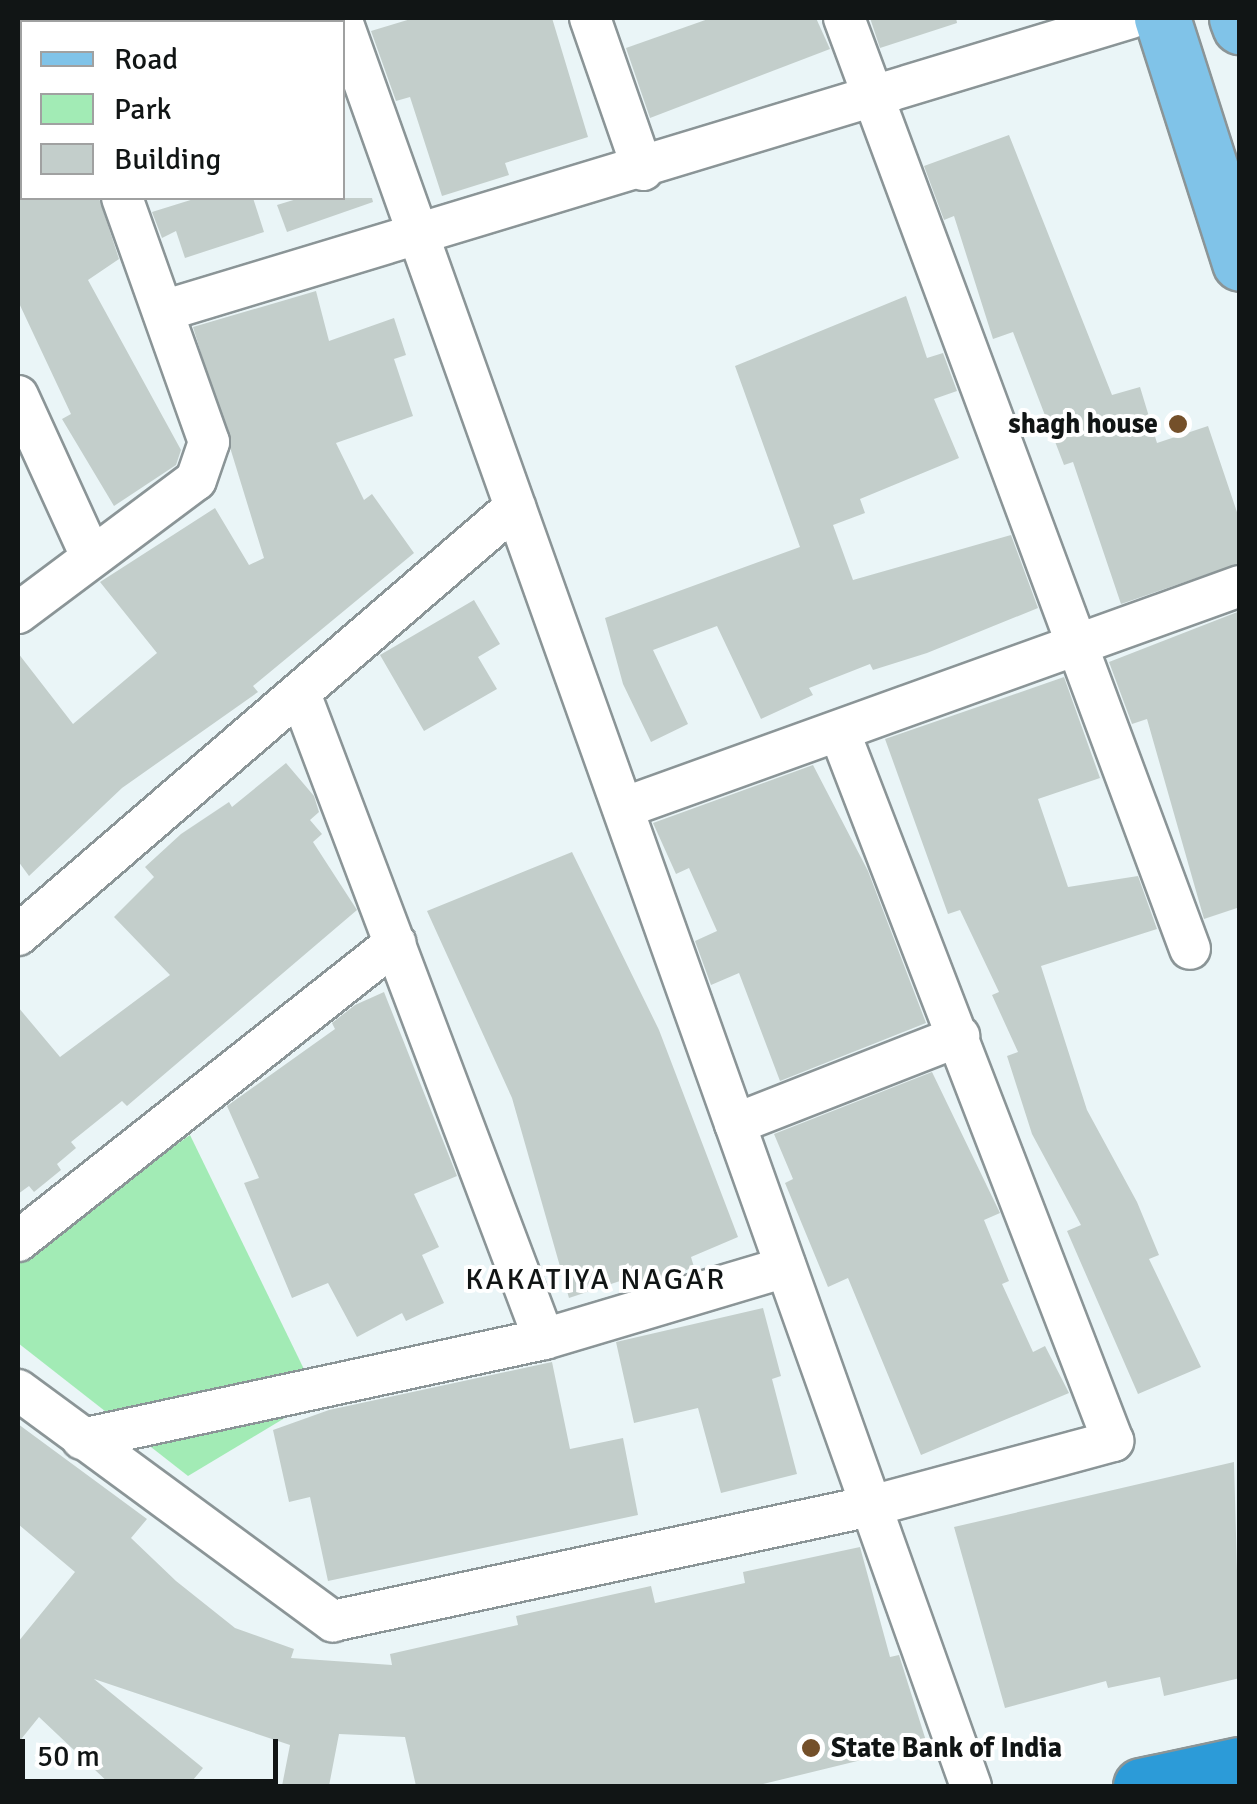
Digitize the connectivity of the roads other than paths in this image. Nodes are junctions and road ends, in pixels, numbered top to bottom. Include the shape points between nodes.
1 (590, 18) edge
2 (844, 18) edge
3 (1131, 18) edge
4 (1162, 18) edge
5 (1237, 18) edge
6 (1240, 26) edge
7 (345, 29) edge
8 (875, 100) junction
9 (643, 170) junction
10 (123, 200) edge
11 (418, 233) junction
12 (1240, 264) edge
13 (163, 311) junction
14 (18, 396) edge
15 (515, 507) junction
16 (91, 556) junction
17 (1240, 586) edge
18 (18, 613) edge
19 (1082, 643) junction
20 (301, 696) junction
21 (839, 730) junction
22 (623, 808) junction
23 (18, 935) edge
24 (395, 943) junction
25 (1190, 949) dead end
26 (959, 1036) junction
27 (735, 1124) junction
28 (18, 1241) edge
29 (786, 1267) junction
30 (544, 1339) junction
31 (18, 1390) edge
32 (82, 1439) junction
33 (872, 1506) junction
34 (1240, 1765) edge
35 (971, 1786) edge
36 (1141, 1786) edge

1 - 9 street
2 - 8 street
3 - 8 street
4 - 12 main road
5 - 6 main road
7 - 11 street
8 - 9 street
8 - 19 street
9 - 11 street
10 - 13 street
11 - 13 street
11 - 15 street
13 - 16 street via 209,442 196,480
14 - 16 street
15 - 20 street
15 - 22 street
16 - 18 street
17 - 19 street
19 - 21 street
19 - 25 street
20 - 23 street
20 - 24 street
21 - 22 street
21 - 26 street
22 - 27 street
24 - 28 street
24 - 30 street
26 - 27 street
26 - 33 street via 1113,1441
27 - 29 street
29 - 30 street
29 - 33 street
30 - 32 street
31 - 32 street
32 - 33 street via 333,1620
33 - 35 street
34 - 36 highway

